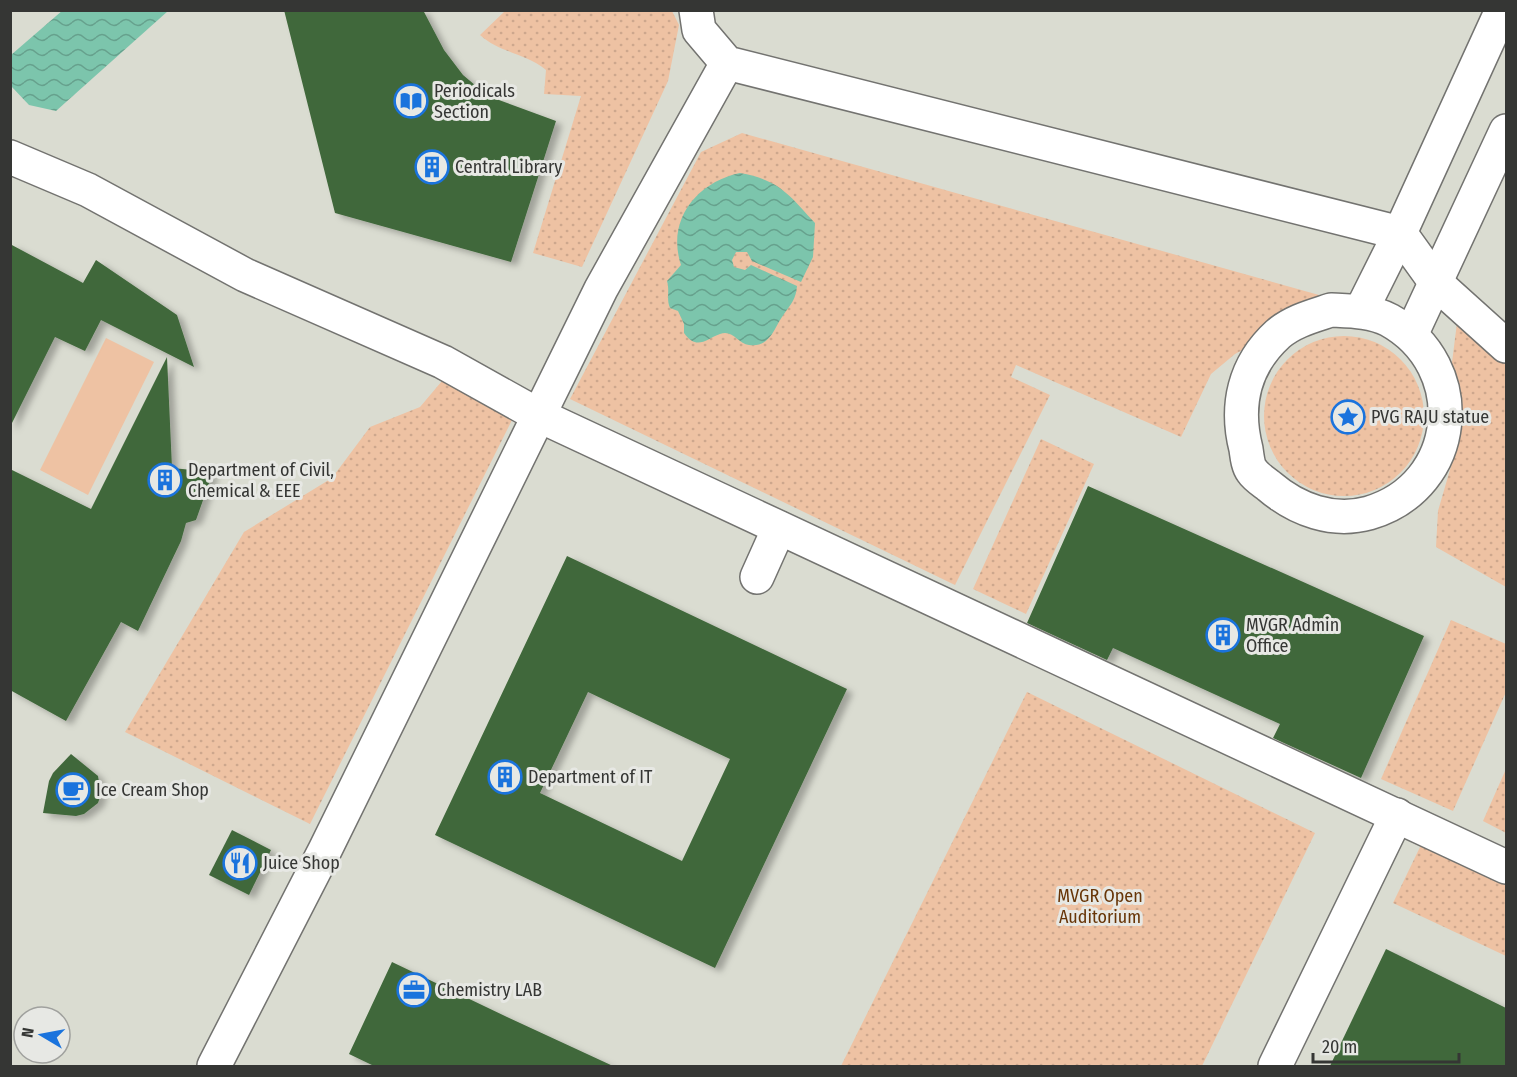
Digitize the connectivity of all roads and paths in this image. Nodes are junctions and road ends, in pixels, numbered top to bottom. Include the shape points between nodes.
1 (696, 10) edge
2 (1502, 10) edge
3 (727, 63) junction
4 (1506, 131) edge
5 (10, 157) edge
6 (1400, 233) junction
7 (1436, 283) junction
8 (1360, 311) junction
9 (1411, 335) junction
10 (1506, 346) edge
11 (538, 415) junction
12 (779, 528) junction
13 (757, 577) dead end
14 (1397, 815) junction
15 (1506, 867) edge
16 (214, 1066) edge
17 (1275, 1066) edge

1 - 3 lane via 699,30
2 - 6 lane
3 - 6 lane
3 - 11 lane via 601,289
4 - 7 lane
5 - 11 lane via 88,190 245,275 443,362
6 - 7 lane
6 - 8 lane
7 - 9 lane
7 - 10 lane
8 - 9 lane via 1388,320
8 - 9 lane via 1331,310 1304,318 1279,333 1259,353 1246,379 1240,408 1251,470 1296,506 1326,516 1357,516 1385,508 1410,493 1430,471 1442,443 1446,414 1441,381 1431,358
11 - 12 lane
11 - 16 lane via 325,850
12 - 13 lane
12 - 14 lane
14 - 15 lane
14 - 17 lane

